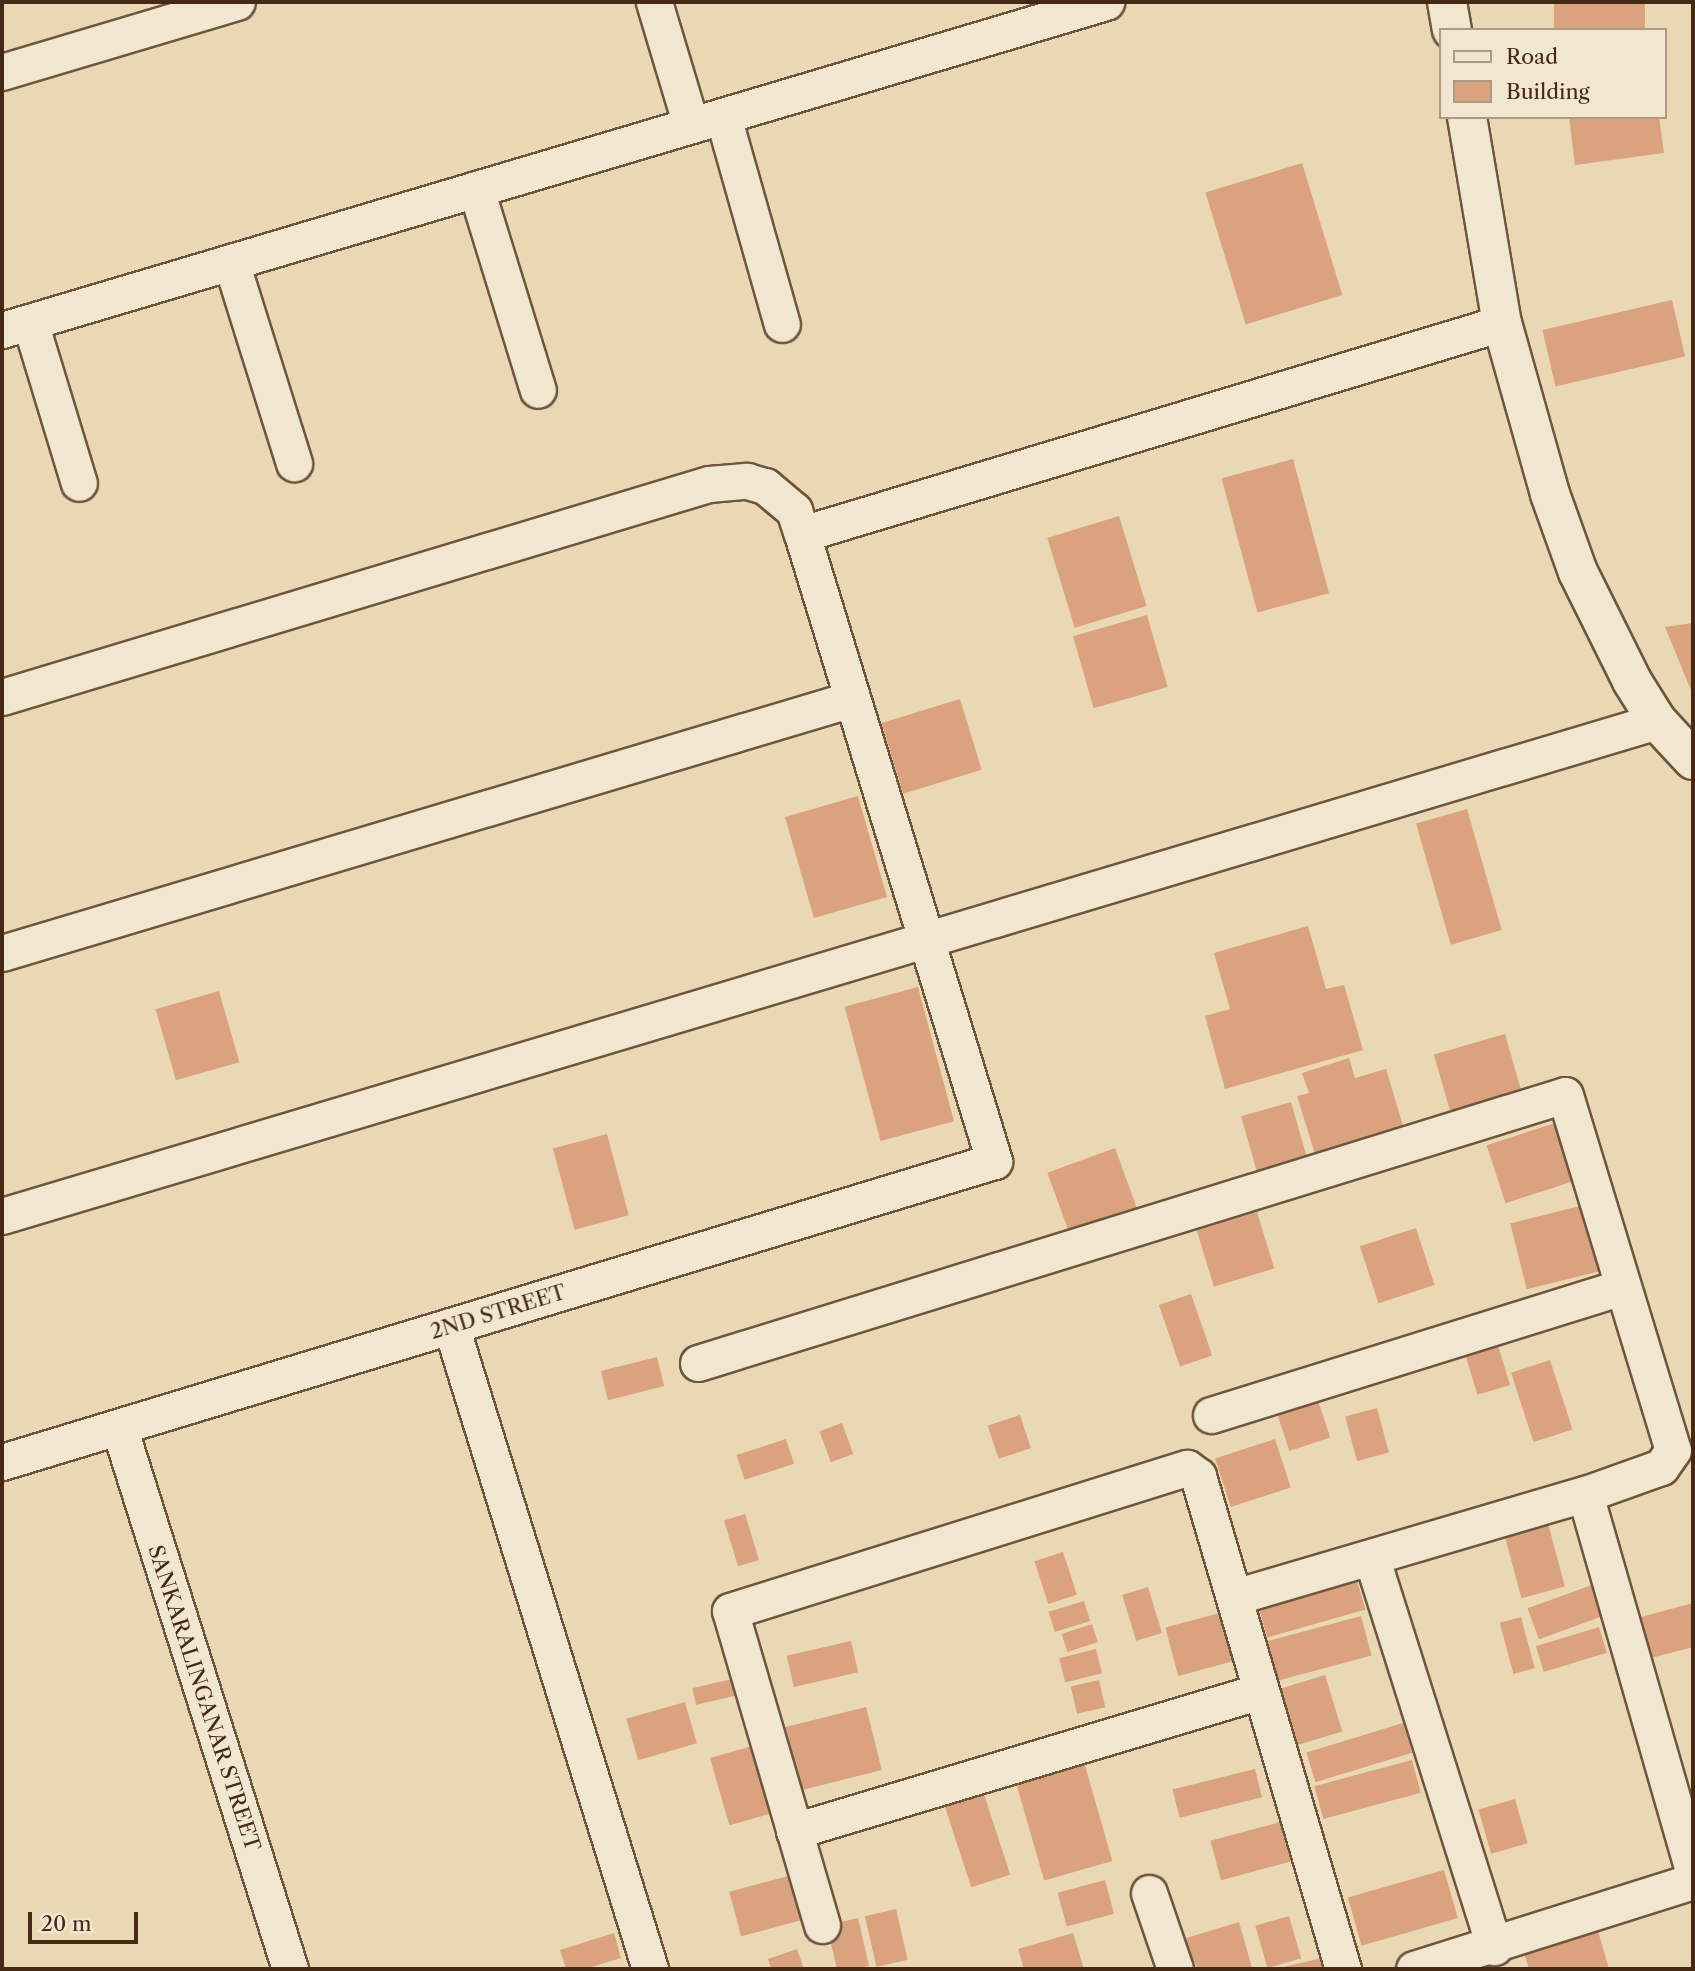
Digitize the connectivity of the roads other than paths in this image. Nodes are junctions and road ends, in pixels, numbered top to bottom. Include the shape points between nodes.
1 (237, 2) edge
2 (654, 2) edge
3 (1106, 2) edge
4 (1447, 2) edge
5 (1020, 14) edge
6 (1452, 28) edge
7 (2, 72) edge
8 (1467, 119) edge
9 (707, 121) junction
10 (476, 189) junction
11 (231, 262) junction
12 (1502, 323) junction
13 (782, 324) dead end
14 (16, 326) edge
15 (538, 390) dead end
16 (294, 463) dead end
17 (79, 483) dead end
18 (802, 534) junction
19 (2, 697) edge
20 (852, 699) junction
21 (1657, 721) junction
22 (1693, 760) edge
23 (926, 940) junction
24 (2, 953) edge
25 (2, 1216) edge
26 (1620, 1288) junction
27 (451, 1326) junction
28 (698, 1363) dead end
29 (1211, 1415) dead end
30 (118, 1427) junction
31 (2, 1462) edge
32 (1585, 1494) junction
33 (1372, 1559) junction
34 (1234, 1597) junction
35 (1260, 1691) junction
36 (794, 1831) junction
37 (1693, 1870) edge
38 (1693, 1881) edge
39 (1149, 1893) dead end
40 (822, 1925) dead end
41 (1494, 1947) junction
42 (290, 1969) edge
43 (650, 1969) edge
44 (1175, 1969) edge
45 (1343, 1969) edge
46 (1414, 1969) edge

1 - 7 street
2 - 9 street
3 - 5 street
4 - 6 street
5 - 9 street
8 - 12 street
9 - 10 street
9 - 13 street
10 - 11 street
10 - 15 street
11 - 14 street
11 - 16 street
12 - 18 street
12 - 21 street via 1533,441 1578,572 1604,629
14 - 17 street
18 - 19 street via 794,510 765,486 747,481 709,484
18 - 20 street
20 - 23 street
20 - 24 street
21 - 22 street
21 - 23 street
23 - 25 street
23 - 27 street, 2ND STREET via 994,1161
26 - 28 street via 1564,1095
26 - 29 street
26 - 32 street via 1672,1450 1661,1467
27 - 30 street, 2ND STREET
27 - 43 street
30 - 31 street, 2ND STREET
30 - 42 street, SANKARALINGANAR STREET
32 - 33 street
32 - 37 street
33 - 34 street
33 - 41 street
34 - 35 street
34 - 36 street via 1198,1476 1187,1468 730,1611
35 - 36 street
35 - 45 street
36 - 40 street
38 - 41 street
39 - 44 street
41 - 46 street

